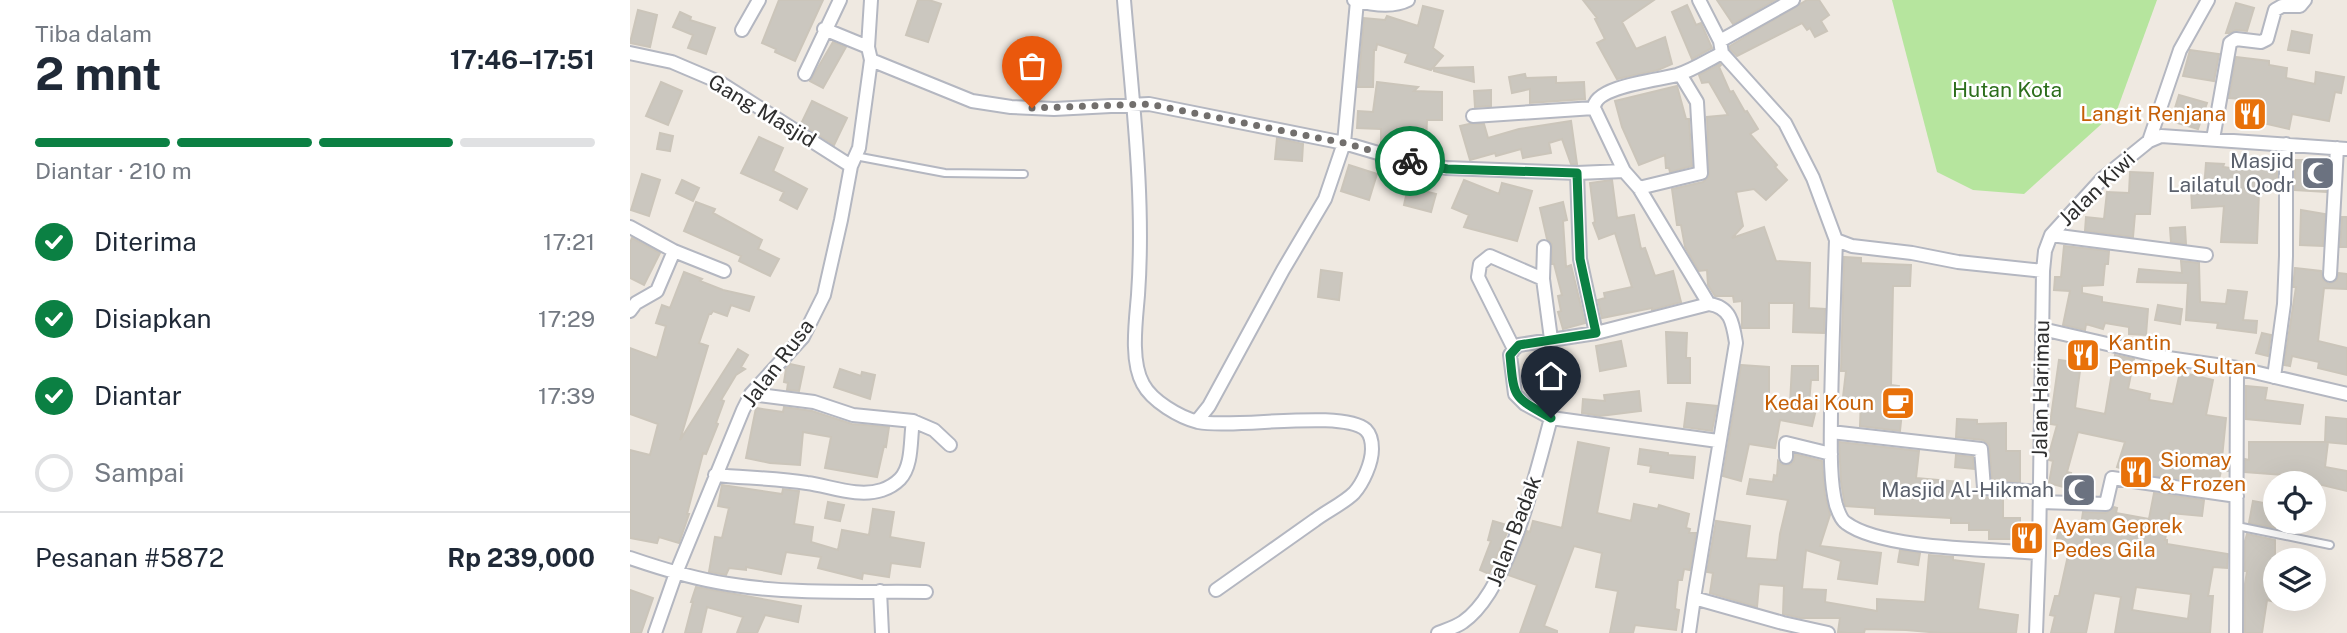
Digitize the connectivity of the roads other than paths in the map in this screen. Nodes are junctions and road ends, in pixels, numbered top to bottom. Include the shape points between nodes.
1 (759, 0) edge
2 (840, 0) edge
3 (871, 0) edge
4 (1124, 0) edge
5 (1408, 0) edge
6 (1699, 0) edge
7 (1793, 0) edge
8 (2208, 0) edge
9 (2305, 0) edge
10 (1355, 1) edge
11 (824, 29) junction
12 (742, 30) dead end
13 (1721, 47) junction
14 (630, 53) edge
15 (869, 53) junction
16 (805, 74) dead end
17 (1680, 74) junction
18 (1133, 104) junction
19 (1594, 107) junction
20 (1473, 116) dead end
21 (2213, 139) junction
22 (2149, 141) junction
23 (1344, 143) junction
24 (2286, 144) junction
25 (2342, 148) edge
26 (853, 161) junction
27 (1624, 171) junction
28 (1577, 173) junction
29 (1024, 174) dead end
30 (1639, 188) junction
31 (630, 227) edge
32 (2051, 235) junction
33 (1836, 240) junction
34 (1544, 247) dead end
35 (674, 251) junction
36 (2206, 256) dead end
37 (724, 271) dead end
38 (2043, 271) junction
39 (2330, 275) dead end
40 (1543, 279) junction
41 (1709, 304) junction
42 (631, 309) edge
43 (2042, 329) junction
44 (1596, 333) junction
45 (1551, 339) junction
46 (1516, 347) junction
47 (2237, 369) junction
48 (2274, 377) junction
49 (751, 394) junction
50 (2347, 394) edge
51 (1551, 418) junction
52 (913, 421) junction
53 (1197, 421) junction
54 (1831, 432) junction
55 (1718, 441) junction
56 (950, 445) dead end
57 (1831, 454) junction
58 (1786, 457) dead end
59 (715, 475) junction
60 (2237, 496) junction
61 (2040, 497) junction
62 (2237, 526) junction
63 (2330, 545) dead end
64 (2039, 553) junction
65 (630, 558) edge
66 (676, 573) junction
67 (1216, 590) dead end
68 (880, 591) junction
69 (926, 592) dead end
70 (1694, 598) junction
71 (655, 633) edge
72 (882, 633) edge
73 (1438, 633) edge
74 (1689, 633) edge
75 (1828, 633) edge
76 (2036, 633) edge
77 (2236, 633) edge

1 - 12 street
2 - 11 street
3 - 15 street, Jalan Rusa
4 - 18 street
5 - 10 street via 1401,4
6 - 13 street
7 - 13 street
8 - 22 street via 2180,50
9 - 21 street via 2300,6 2275,10 2267,39 2230,43
10 - 23 street
11 - 15 street
11 - 16 street
13 - 17 street
13 - 33 street via 1785,123 1814,178
14 - 26 street, Gang Masjid via 672,62 719,82
15 - 18 street via 972,101 1054,108
15 - 26 street, Jalan Rusa via 859,148
17 - 19 street via 1612,90 1596,99
17 - 30 street via 1696,102 1701,173
18 - 23 street
18 - 53 street via 1141,247 1135,329 1139,374 1157,400
19 - 20 street
19 - 27 street
21 - 22 street, Jalan Kiwi via 2161,136
21 - 24 street, Jalan Kiwi
22 - 32 street, Jalan Kiwi via 2102,179
23 - 28 street via 1447,169
23 - 53 street via 1325,199
24 - 25 street, Jalan Kiwi
24 - 48 street via 2284,304
25 - 39 street
26 - 29 lane via 945,173
26 - 49 street, Jalan Rusa via 824,295 803,337
27 - 28 street
27 - 30 street
28 - 44 street via 1580,259
30 - 41 street
31 - 35 street
32 - 36 street
32 - 38 street, Jalan Kiwi
33 - 38 street via 1958,262
33 - 54 street
34 - 40 street
35 - 37 street
35 - 42 street via 657,291
38 - 43 street, Jalan Harimau
40 - 45 street
40 - 46 street via 1490,257 1480,264 1478,277
41 - 44 street
41 - 55 street via 1727,312 1736,343
43 - 47 street
43 - 61 street, Jalan Harimau
44 - 45 street
45 - 46 street
46 - 51 street via 1510,355 1515,394
47 - 48 street
47 - 60 street
48 - 50 street
49 - 52 street via 814,402 853,415
49 - 59 street, Jalan Rusa
51 - 55 street
51 - 73 street, Jalan Badak via 1533,492 1490,593 1463,622
52 - 56 street via 934,430
52 - 59 street via 907,468 900,479 882,490 855,492 807,482
53 - 67 street via 1225,425 1318,419 1358,426 1367,430 1372,441 1372,456 1354,492
54 - 57 street
54 - 61 street via 1981,449 1984,488
55 - 70 street
57 - 58 street via 1786,443
57 - 64 street via 1836,504 1846,523 1857,529 1910,544
59 - 66 street, Jalan Rusa
60 - 61 street via 2112,478 2106,504
60 - 62 street
61 - 64 street, Jalan Harimau
62 - 63 lane
62 - 77 street
64 - 76 street, Jalan Harimau
65 - 66 street
66 - 68 street via 765,588
66 - 71 street, Jalan Rusa
68 - 69 street
68 - 72 street
70 - 74 street
70 - 75 street

